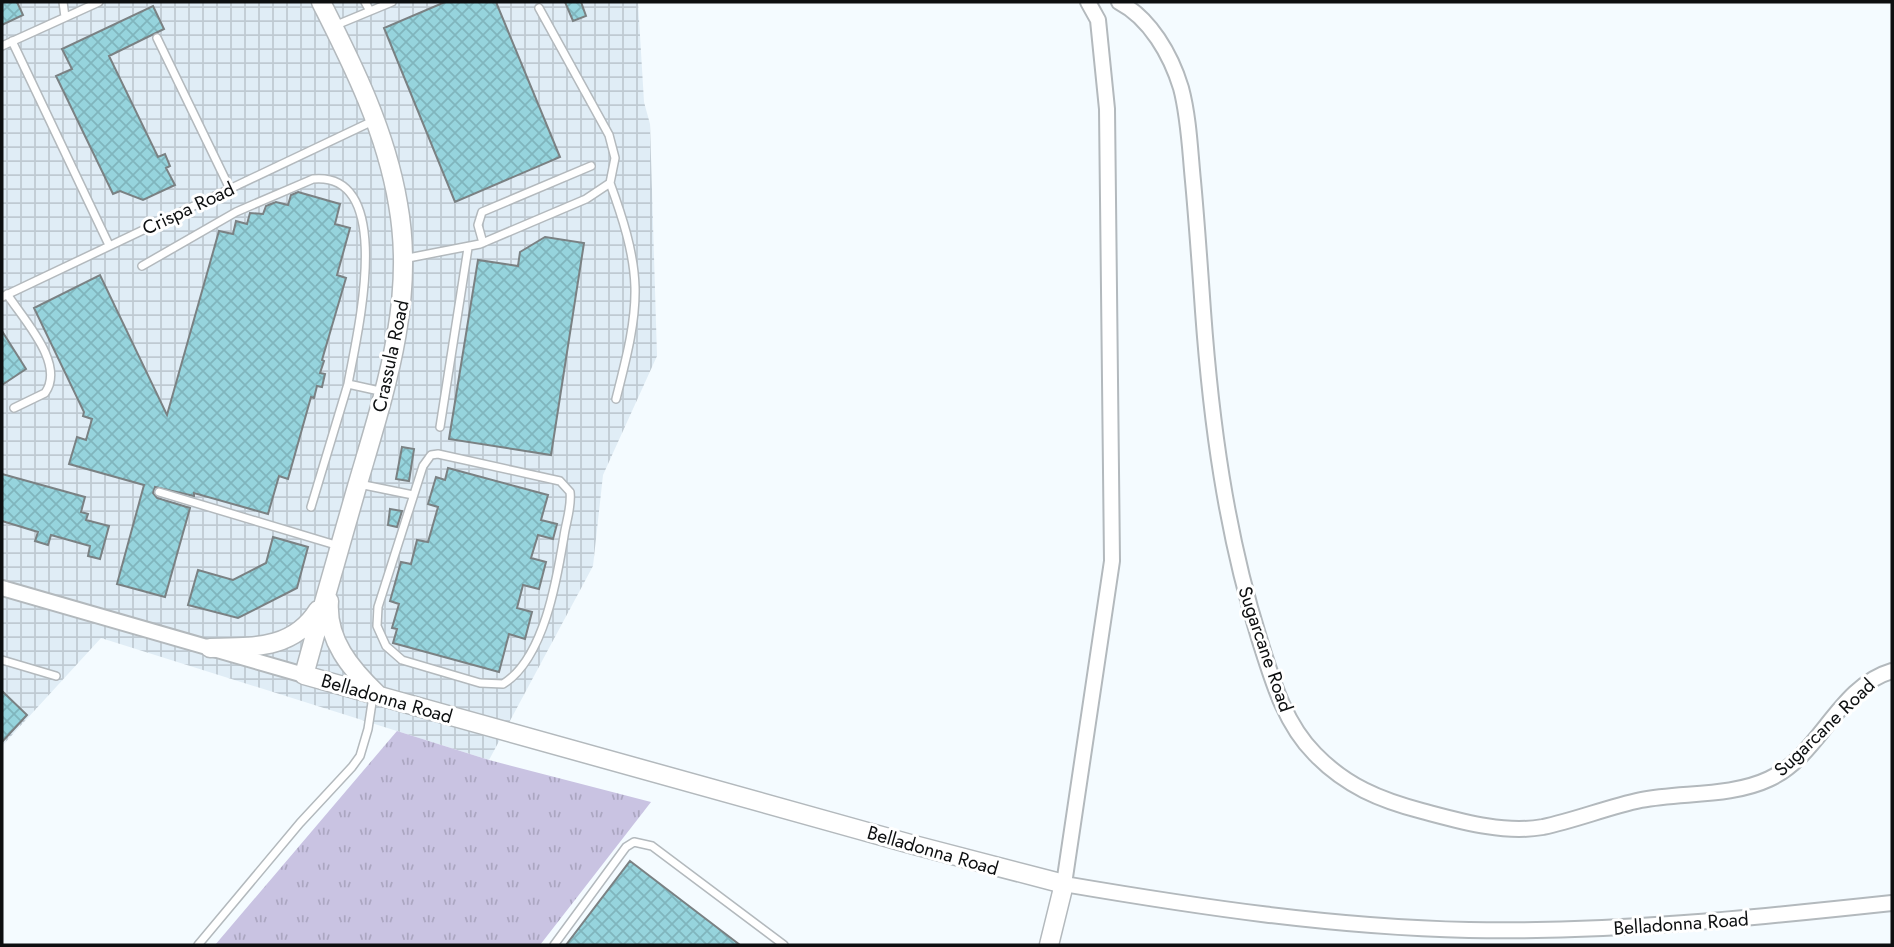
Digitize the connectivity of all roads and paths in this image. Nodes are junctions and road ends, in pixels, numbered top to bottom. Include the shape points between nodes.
1 (63, 2) edge
2 (99, 2) edge
3 (321, 2) edge
4 (365, 2) edge
5 (392, 2) edge
6 (1088, 2) edge
7 (1119, 2) edge
8 (539, 8) dead end
9 (370, 11) junction
10 (65, 18) junction
11 (334, 27) junction
12 (157, 38) dead end
13 (12, 41) junction
14 (2, 46) edge
15 (376, 120) junction
16 (591, 166) dead end
17 (610, 183) junction
18 (230, 189) junction
19 (483, 243) junction
20 (109, 245) junction
21 (468, 248) junction
22 (403, 259) junction
23 (142, 266) dead end
24 (4, 295) edge
25 (348, 384) junction
26 (385, 392) junction
27 (616, 399) dead end
28 (13, 408) dead end
29 (440, 427) dead end
30 (358, 483) junction
31 (159, 492) dead end
32 (413, 495) junction
33 (311, 507) dead end
34 (340, 546) junction
35 (2, 588) edge
36 (327, 590) junction
37 (210, 648) junction
38 (2, 660) edge
39 (1892, 671) edge
40 (304, 675) junction
41 (56, 676) dead end
42 (376, 696) junction
43 (1064, 884) junction
44 (1892, 903) edge
45 (198, 945) edge
46 (554, 945) edge
47 (784, 945) edge
48 (1049, 945) edge

1 - 10 lane
2 - 10 lane
3 - 11 street, Crassula Road
4 - 9 lane
5 - 9 lane
6 - 43 street via 1098,20 1107,109 1112,561
7 - 39 street, Sugarcane Road via 1148,25 1180,87 1190,144 1209,394 1246,598 1280,701 1296,730 1332,771 1375,797 1425,812 1491,827 1541,827 1638,800 1745,787 1769,779 1800,755 1860,689
8 - 17 lane via 609,135 615,158
9 - 11 lane
10 - 13 lane
11 - 15 street, Crassula Road
12 - 18 lane
13 - 14 lane
13 - 20 lane
15 - 18 lane, Crispa Road
15 - 22 street, Crassula Road via 399,206
16 - 19 lane via 482,212 478,225
17 - 19 lane via 586,199
17 - 27 lane via 624,224 635,288 628,354
18 - 20 lane, Crispa Road
19 - 21 lane
20 - 24 lane, Crispa Road
21 - 22 lane
21 - 29 lane
22 - 26 street, Crassula Road via 400,318
23 - 25 lane via 236,212 313,179 342,183 355,198 366,241 363,299
24 - 28 lane via 49,362 52,375 45,393
25 - 26 lane
25 - 33 lane
26 - 30 street, Crassula Road
30 - 32 lane
30 - 34 street, Crassula Road
31 - 34 lane
32 - 32 lane via 426,460 438,454 560,481 568,488 551,603 537,639 519,669 503,684 480,683 409,662 386,646 376,620 378,607
34 - 36 street, Crassula Road
35 - 37 street, Belladonna Road
36 - 37 street via 302,630 282,642
36 - 40 street, Crassula Road
36 - 42 street via 338,648
37 - 40 street, Belladonna Road
38 - 41 lane
40 - 42 street, Belladonna Road
42 - 43 street, Belladonna Road
42 - 45 lane via 352,768
43 - 44 street, Belladonna Road via 1314,922 1469,930 1573,930 1723,921
43 - 48 street
46 - 47 lane via 634,842 652,846

